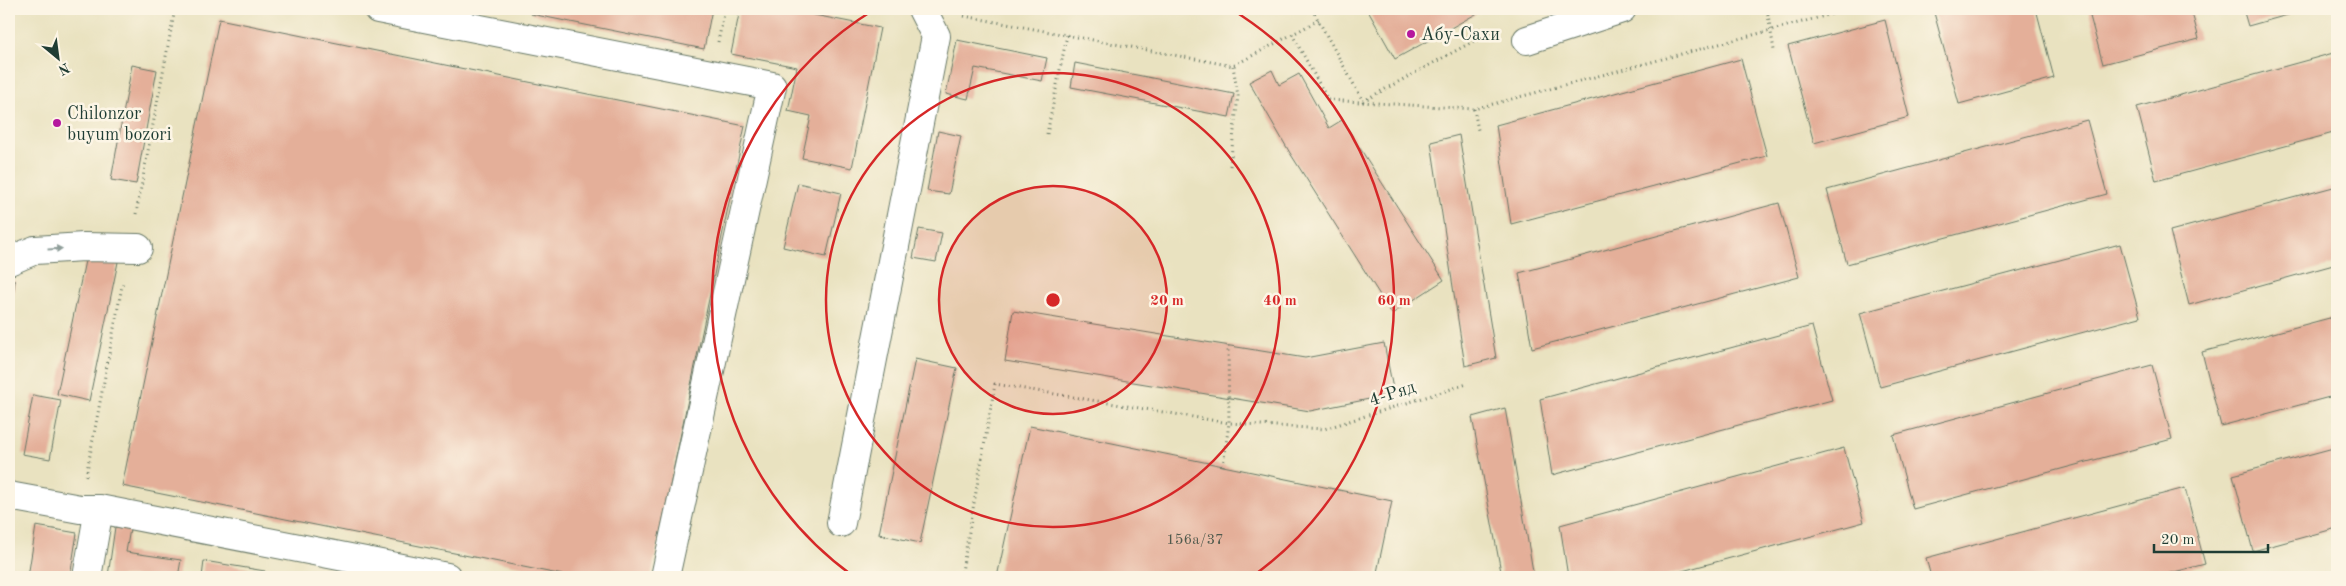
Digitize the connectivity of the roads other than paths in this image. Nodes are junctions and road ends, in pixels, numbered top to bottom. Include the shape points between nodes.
1 (378, 9) edge
2 (922, 9) edge
3 (1622, 9) edge
4 (1527, 40) dead end
5 (138, 248) dead end
6 (9, 261) edge
7 (9, 496) edge
8 (99, 509) junction
9 (841, 523) dead end
10 (87, 577) edge
11 (448, 577) edge
12 (665, 577) edge

1 - 12 lane via 772,86
2 - 9 lane via 936,36
3 - 4 lane
6 -> 5 lane via 35,250
7 - 8 lane via 80,509
8 - 10 lane
8 - 11 lane

